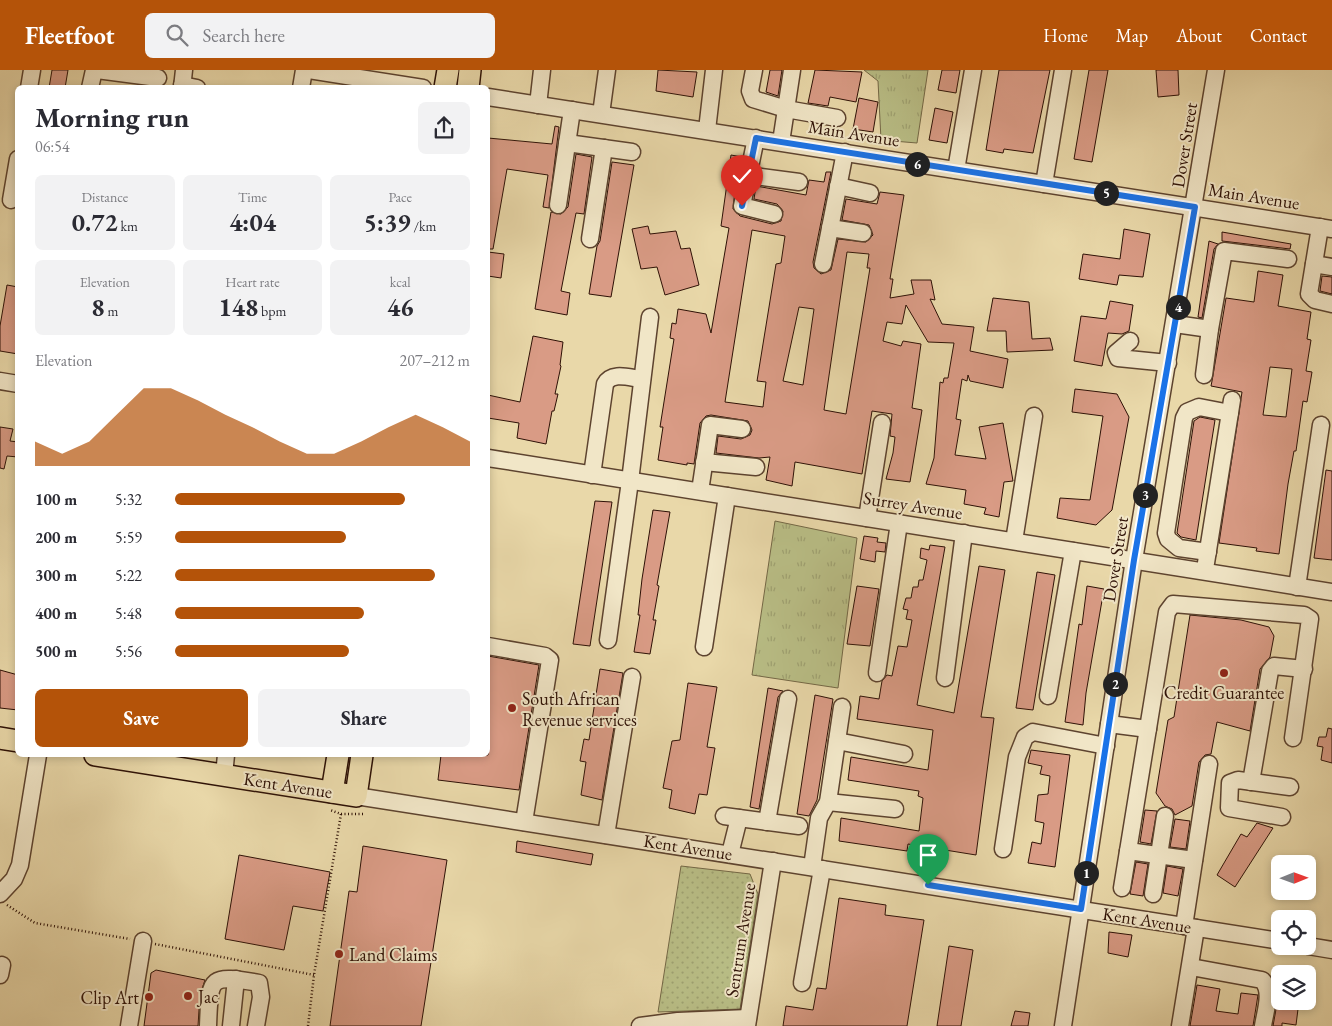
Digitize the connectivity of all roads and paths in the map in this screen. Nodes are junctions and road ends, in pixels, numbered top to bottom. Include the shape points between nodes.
1 (32, 70) edge
2 (95, 70) edge
3 (304, 70) edge
4 (309, 70) edge
5 (448, 70) edge
6 (470, 70) edge
7 (542, 70) edge
8 (607, 70) edge
9 (714, 70) edge
10 (754, 70) edge
11 (792, 70) edge
12 (973, 70) edge
13 (1063, 70) edge
14 (1216, 70) edge
15 (158, 78) dead end
16 (360, 78) edge
17 (30, 85) edge
18 (91, 85) edge
19 (302, 85) edge
20 (404, 85) edge
21 (446, 85) edge
22 (468, 85) edge
23 (490, 97) edge
24 (538, 105) junction
25 (786, 109) junction
26 (572, 110) junction
27 (600, 114) junction
28 (837, 118) dead end
29 (707, 130) junction
30 (756, 138) junction
31 (781, 142) junction
32 (567, 143) junction
33 (604, 148) junction
34 (632, 152) dead end
35 (845, 152) junction
36 (956, 170) junction
37 (748, 175) junction
38 (15, 177) edge
39 (799, 182) dead end
40 (1044, 184) junction
41 (838, 186) junction
42 (870, 193) dead end
43 (11, 200) dead end
44 (558, 205) dead end
45 (1195, 207) junction
46 (774, 214) dead end
47 (830, 228) junction
48 (1326, 228) edge
49 (862, 233) dead end
50 (590, 239) dead end
51 (1288, 259) dead end
52 (823, 264) dead end
53 (1314, 264) junction
54 (1332, 267) edge
55 (1332, 304) edge
56 (650, 317) dead end
57 (1175, 324) junction
58 (1210, 329) junction
59 (1130, 341) dead end
60 (1168, 364) junction
61 (1204, 374) dead end
62 (642, 379) junction
63 (0, 381) edge
64 (15, 384) edge
65 (1034, 416) dead end
66 (882, 423) dead end
67 (1321, 425) dead end
68 (742, 428) dead end
69 (490, 458) edge
70 (704, 462) junction
71 (756, 467) dead end
72 (592, 475) junction
73 (630, 481) junction
74 (700, 491) junction
75 (727, 496) junction
76 (867, 518) junction
77 (899, 523) junction
78 (964, 533) junction
79 (1014, 541) junction
80 (1074, 551) junction
81 (1208, 552) junction
82 (1134, 560) junction
83 (1205, 571) junction
84 (1297, 587) junction
85 (1332, 592) edge
86 (608, 640) dead end
87 (490, 646) edge
88 (704, 647) dead end
89 (1304, 668) junction
90 (877, 674) dead end
91 (632, 677) dead end
92 (945, 678) dead end
93 (1048, 696) dead end
94 (788, 699) dead end
95 (842, 707) dead end
96 (1109, 724) junction
97 (1148, 729) junction
98 (0, 738) edge
99 (1293, 738) dead end
100 (15, 740) edge
101 (837, 741) junction
102 (1106, 746) junction
103 (904, 754) dead end
104 (38, 757) edge
105 (120, 757) edge
106 (338, 757) edge
107 (362, 757) edge
108 (167, 761) edge
109 (1209, 764) dead end
110 (225, 765) edge
111 (1251, 782) junction
112 (1290, 787) dead end
113 (1204, 796) junction
114 (1228, 798) junction
115 (328, 800) junction
116 (828, 802) junction
117 (360, 805) junction
118 (896, 809) dead end
119 (341, 814) junction
120 (1165, 816) dead end
121 (1282, 817) dead end
122 (524, 822) junction
123 (767, 822) junction
124 (799, 826) dead end
125 (606, 835) junction
126 (1004, 849) dead end
127 (1128, 851) junction
128 (730, 854) junction
129 (1158, 855) junction
130 (1194, 860) junction
131 (773, 861) junction
132 (817, 868) junction
133 (1122, 888) dead end
134 (0, 894) edge
135 (1153, 894) dead end
136 (1081, 909) junction
137 (1190, 927) junction
138 (1271, 940) edge
139 (143, 941) dead end
140 (1316, 947) edge
141 (1332, 950) edge
142 (1191, 967) junction
143 (236, 979) junction
144 (802, 983) dead end
145 (748, 1022) edge
146 (692, 1023) edge
147 (129, 1026) edge
148 (208, 1026) edge
149 (231, 1026) edge
150 (256, 1026) edge
151 (308, 1026) edge
152 (644, 1026) edge
153 (1063, 1026) edge
154 (1180, 1026) edge
155 (1263, 1026) edge

1 - 17 street
2 - 15 street
2 - 18 street
3 - 19 street
4 - 16 street
5 - 21 main road
6 - 22 main road
7 - 24 street
8 - 27 street
9 - 29 street
10 - 25 street via 750,91 753,100
11 - 25 street
12 - 36 street
13 - 40 street
14 - 45 street, Dover Street
16 - 20 street
23 - 24 street, Main Avenue
24 - 26 street, Main Avenue
25 - 28 street
25 - 31 street
26 - 27 street, Main Avenue
26 - 32 street
27 - 29 street, Main Avenue
29 - 30 street, Main Avenue
30 - 31 street, Main Avenue
30 - 37 street
31 - 35 street, Main Avenue
32 - 33 street
32 - 44 street
33 - 34 street
33 - 50 street
35 - 36 street, Main Avenue
35 - 41 street
36 - 40 street, Main Avenue
37 - 39 street
37 - 46 street via 742,206
38 - 43 street
40 - 45 street, Main Avenue
41 - 42 street
41 - 47 street
45 - 48 street, Main Avenue
45 - 57 street, Dover Street
47 - 49 street
47 - 52 street
48 - 53 street
51 - 58 street via 1224,251
53 - 54 street
53 - 55 street via 1310,299
56 - 62 street
57 - 58 street
57 - 60 street, Dover Street
58 - 61 street
59 - 60 street via 1116,352 1118,358
60 - 82 street, Dover Street
62 - 72 street via 613,376 608,379
62 - 73 street
63 - 64 street
65 - 79 street
66 - 76 street
67 - 84 street
68 - 70 street via 710,425
69 - 72 street, Surrey Avenue
70 - 71 street
70 - 74 street
72 - 73 street, Surrey Avenue
73 - 74 street, Surrey Avenue
73 - 86 street
74 - 75 street, Surrey Avenue
75 - 76 street, Surrey Avenue
75 - 88 street
76 - 77 street, Surrey Avenue
77 - 78 street, Surrey Avenue
77 - 90 street
78 - 79 street, Surrey Avenue
78 - 92 street
79 - 80 street, Surrey Avenue
80 - 82 street, Surrey Avenue
80 - 93 street
81 - 81 street via 1179,548 1168,539 1166,532 1187,412 1200,407 1231,406
81 - 83 street
82 - 83 street, Surrey Avenue
82 - 96 street, Dover Street
83 - 84 street, Surrey Avenue
84 - 85 street, Surrey Avenue
87 - 122 street via 545,656 550,660
89 - 97 street via 1310,624 1310,619 1304,615 1173,604 1167,612
89 - 99 street
89 - 111 street via 1274,666 1270,671
91 - 125 street
94 - 123 street
95 - 101 street
96 - 97 street
96 - 102 street, Dover Street
97 - 127 street
98 - 100 main road
101 - 103 street
101 - 116 street
102 - 126 street via 1033,732 1025,736 1017,757
102 - 136 street, Dover Street
104 - 134 street via 20,864 14,879
105 - 108 main road, Kent Avenue
106 - 115 main road
107 - 117 main road
108 - 110 main road, Kent Avenue
109 - 113 street
110 - 115 main road, Kent Avenue
111 - 112 street
111 - 114 street via 1238,780 1230,783
113 - 114 street
113 - 130 street
114 - 121 street via 1229,808 1233,811
115 - 117 main road, Kent Avenue
115 - 119 path
116 - 118 street
116 - 132 street via 819,818
117 - 119 path
117 - 122 street, Kent Avenue
119 - 151 path
120 - 129 street
122 - 125 street, Kent Avenue
123 - 124 street
123 - 128 street via 732,817
125 - 128 street, Kent Avenue
127 - 129 street
127 - 133 street
128 - 131 street, Kent Avenue
129 - 130 street
129 - 135 street
130 - 137 street
131 - 132 street, Kent Avenue
131 - 145 street, Sentrum Avenue
132 - 136 street, Kent Avenue
132 - 144 street
136 - 137 street, Kent Avenue
136 - 153 street, Dover Street
137 - 138 street, Kent Avenue
137 - 142 street
139 - 147 street
140 - 141 street
142 - 154 street
142 - 155 street via 1262,980 1268,992
143 - 148 street via 214,981 210,988
143 - 149 street
143 - 150 street via 259,984 261,997
145 - 146 street
146 - 152 street

